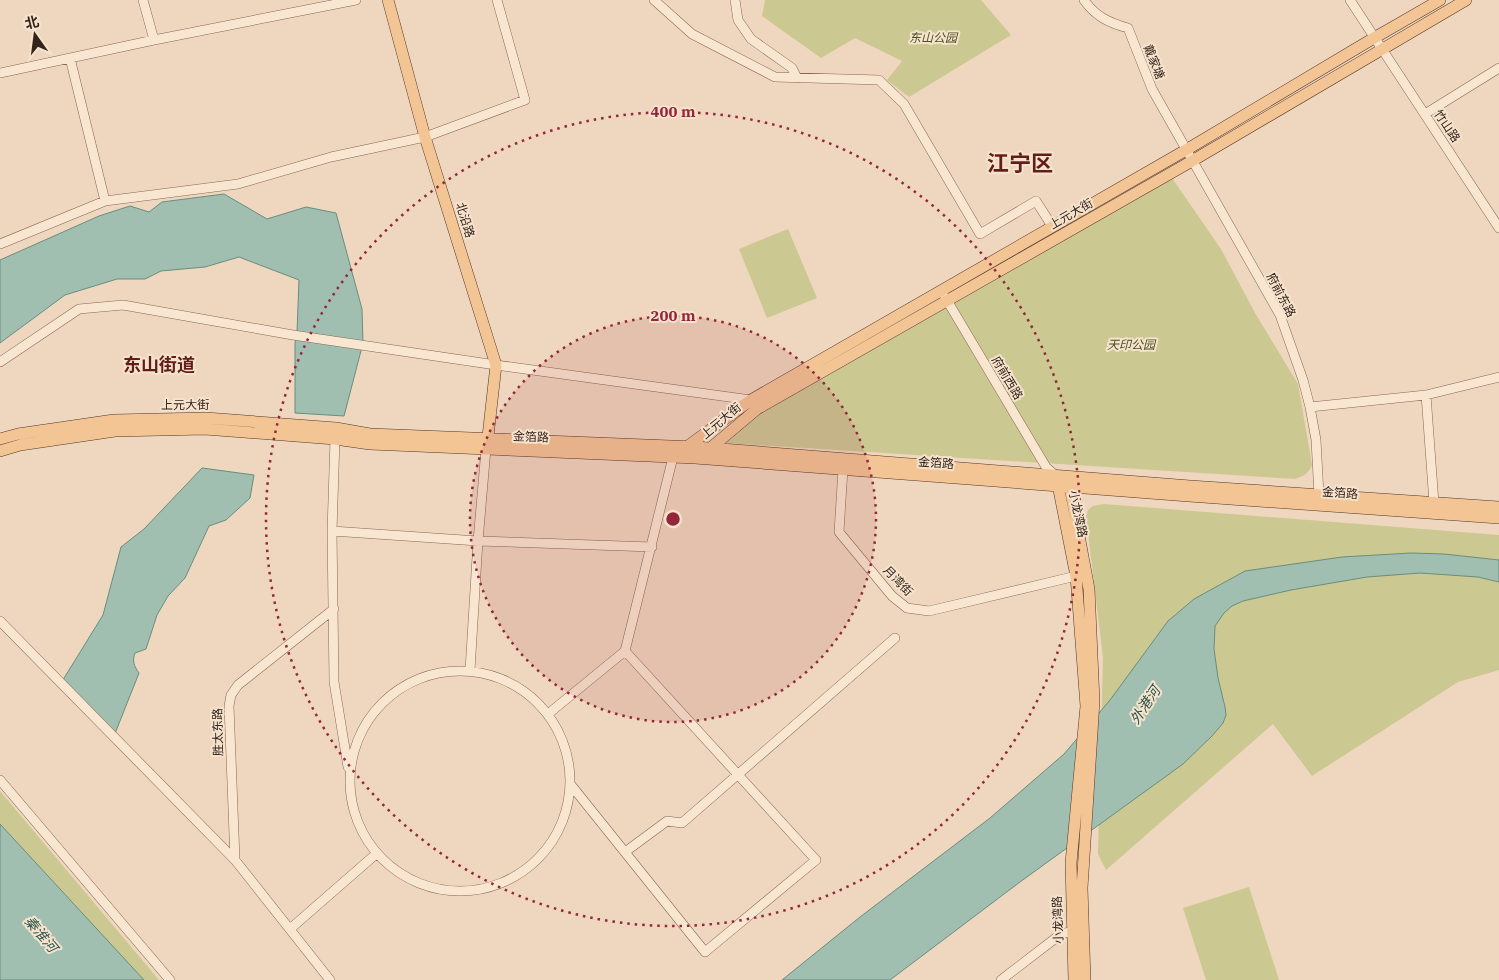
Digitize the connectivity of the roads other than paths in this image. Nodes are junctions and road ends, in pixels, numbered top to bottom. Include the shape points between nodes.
1 (143, 0) edge
2 (356, 0) edge
3 (388, 0) edge
4 (497, 0) edge
5 (654, 0) edge
6 (735, 0) edge
7 (1084, 0) edge
8 (1350, 0) edge
9 (1440, 0) edge
10 (1466, 0) edge
11 (1374, 38) junction
12 (154, 40) junction
13 (1382, 50) junction
14 (70, 58) junction
15 (1499, 68) edge
16 (0, 73) edge
17 (797, 78) junction
18 (1425, 114) junction
19 (425, 137) junction
20 (1186, 150) junction
21 (1192, 160) junction
22 (105, 201) junction
23 (1052, 226) junction
24 (1499, 228) edge
25 (0, 244) edge
26 (941, 290) junction
27 (947, 301) junction
28 (0, 362) edge
29 (496, 365) junction
30 (1499, 377) edge
31 (1426, 395) junction
32 (751, 400) junction
33 (1310, 407) junction
34 (0, 439) edge
35 (335, 439) junction
36 (370, 439) junction
37 (487, 444) junction
38 (686, 447) junction
39 (711, 448) junction
40 (0, 451) edge
41 (673, 457) junction
42 (695, 458) junction
43 (843, 469) junction
44 (1061, 483) junction
45 (1319, 495) junction
46 (1434, 503) junction
47 (1499, 508) edge
48 (1499, 518) edge
49 (332, 531) junction
50 (478, 541) junction
51 (652, 547) junction
52 (1076, 576) junction
53 (334, 609) junction
54 (0, 621) edge
55 (895, 638) dead end
56 (625, 651) junction
57 (470, 670) junction
58 (1090, 704) junction
59 (548, 714) junction
60 (349, 770) junction
61 (738, 775) junction
62 (0, 780) edge
63 (571, 785) junction
64 (625, 852) junction
65 (376, 854) junction
66 (235, 860) junction
67 (290, 929) junction
68 (1078, 931) junction
69 (170, 980) edge
70 (330, 980) edge
71 (1001, 980) edge
72 (1074, 980) edge
73 (1085, 980) edge

1 - 12 street
2 - 12 street
3 - 19 main road, 北沿路
4 - 19 street via 525,100
5 - 17 street via 692,34 775,77
6 - 17 street via 738,20 751,40 792,68
7 - 20 street, 戴家塘 via 1110,23 1128,28 1152,89
8 - 11 street, 竹山路
9 - 11 main road, 上元大街
10 - 13 main road, 上元大街
11 - 13 street, 竹山路
11 - 20 main road, 上元大街
12 - 14 street
13 - 18 street, 竹山路
13 - 21 main road, 上元大街
14 - 16 street
14 - 22 street
15 - 18 street
17 - 23 street via 879,80 904,104 980,234 1036,201
18 - 24 street, 竹山路
19 - 22 street via 331,158 238,184
19 - 29 main road, 北沿路
20 - 21 street, 府前东路
20 - 23 main road, 上元大街
21 - 27 main road, 上元大街
21 - 33 street, 府前东路 via 1280,315
22 - 25 street
23 - 26 main road, 上元大街
26 - 27 street, 府前西路
26 - 32 main road, 上元大街
27 - 39 main road, 上元大街 via 757,409
27 - 44 street, 府前西路 via 1046,467
28 - 29 street via 79,308 124,306
29 - 32 street
29 - 37 main road, 北沿路
30 - 31 street
31 - 33 street
31 - 46 street
32 - 38 main road, 上元大街
33 - 45 street, 府前东路 via 1316,440
34 - 36 main road, 上元大街 via 114,420 206,418 336,428
35 - 36 main road, 上元大街
35 - 40 main road, 上元大街 via 205,429 115,431
35 - 49 street
36 - 37 main road, 金箔路
37 - 38 main road, 金箔路
37 - 41 main road, 金箔路
37 - 50 street
38 - 39 main road, 金箔路
38 - 41 main road, 上元大街
39 - 42 main road, 上元大街
39 - 44 main road, 金箔路
41 - 42 main road, 金箔路
41 - 51 street
42 - 43 main road, 金箔路
43 - 44 main road, 金箔路
43 - 52 street, 月湾街 via 839,532 892,596 907,608 929,612
44 - 45 main road, 金箔路
44 - 48 main road, 金箔路
44 - 52 main road, 小龙湾路
44 - 58 main road, 小龙湾路 via 1089,589
45 - 46 main road, 金箔路
46 - 47 main road, 金箔路
49 - 50 street
49 - 53 street
50 - 51 street
50 - 57 street
51 - 56 street
52 - 58 main road, 小龙湾路
53 - 60 street via 334,682
53 - 66 street, 胜太东路 via 238,685 231,695
54 - 66 street
55 - 61 street
56 - 59 street
56 - 61 street
57 - 59 street via 497,676 521,688
57 - 60 street via 434,673 401,687 374,710 356,741
58 - 68 main road, 小龙湾路 via 1071,863
59 - 63 street via 559,730 569,757
60 - 65 street via 350,800 359,828
61 - 64 street via 682,823 666,821
61 - 64 street via 816,860 705,952
62 - 69 street
63 - 64 street
63 - 65 street via 563,822 543,854 514,878 478,890 440,890 405,877
65 - 67 street
66 - 67 street
67 - 70 street
68 - 71 street via 1061,934
68 - 72 main road, 小龙湾路
68 - 73 main road, 小龙湾路

